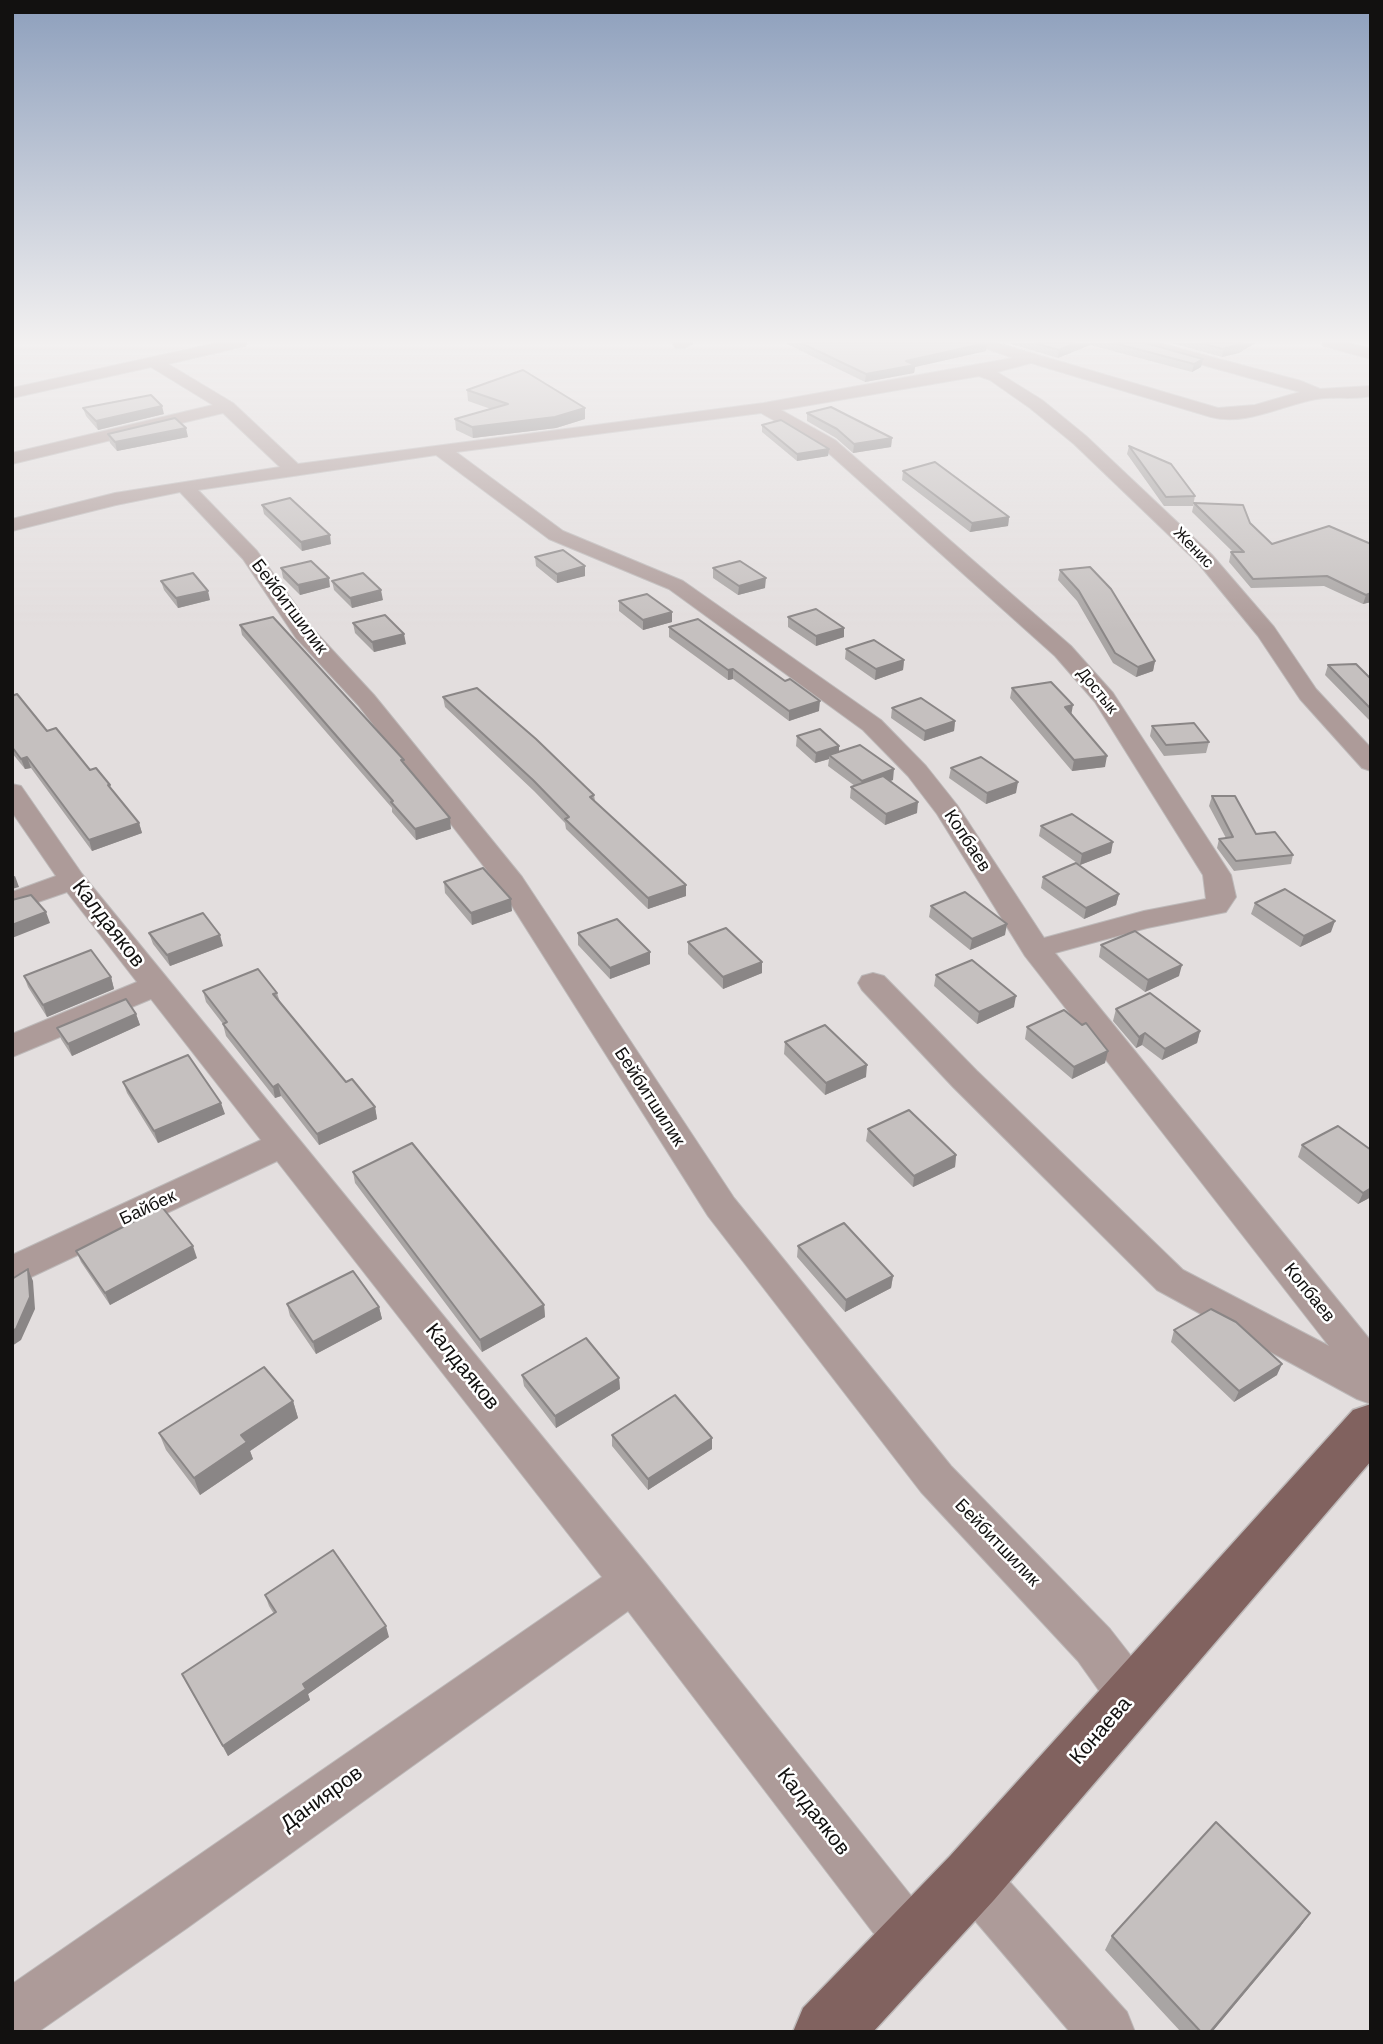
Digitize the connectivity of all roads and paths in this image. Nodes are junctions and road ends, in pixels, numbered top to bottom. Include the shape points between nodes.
1 (97, 438) edge
2 (260, 438) edge
3 (524, 438) edge
4 (819, 438) edge
5 (1078, 438) edge
6 (440, 449) junction
7 (12, 459) edge
8 (293, 469) junction
9 (184, 486) junction
10 (12, 525) edge
11 (1371, 763) edge
12 (12, 792) edge
13 (72, 880) junction
14 (12, 902) edge
15 (1036, 949) junction
16 (873, 983) dead end
17 (157, 985) junction
18 (12, 1046) edge
19 (283, 1144) junction
20 (12, 1272) edge
21 (1371, 1370) edge
22 (1371, 1387) edge
23 (1371, 1425) edge
24 (633, 1582) junction
25 (1132, 1696) junction
26 (972, 1878) junction
27 (913, 1941) junction
28 (12, 2017) edge
29 (827, 2032) edge
30 (1107, 2032) edge

1 - 7 street
2 - 8 street
3 - 6 street
4 - 15 street, Достык via 1063,651 1105,698 1217,875 1222,897 1216,906
5 - 11 street, Женис via 1205,559 1266,632 1308,694
6 - 8 street
6 - 15 street, Копбаев via 556,535 676,585 872,725 948,811
8 - 9 street
9 - 10 street
9 - 25 street, Бейбитшилик via 250,555 304,633 366,700 512,883 721,1208 936,1479 1094,1645
12 - 13 street, Калдаяков
13 - 14 street
13 - 17 street, Калдаяков
15 - 21 street, Копбаев
16 - 22 street via 1170,1280
17 - 18 street
17 - 19 street, Калдаяков
19 - 20 street, Байбек
19 - 24 street, Калдаяков
23 - 25 main road, Конаева
24 - 27 street, Калдаяков
24 - 28 street, Данияров
25 - 26 main road, Конаева
26 - 27 main road, Конаева
26 - 30 street
27 - 29 main road, Конаева

